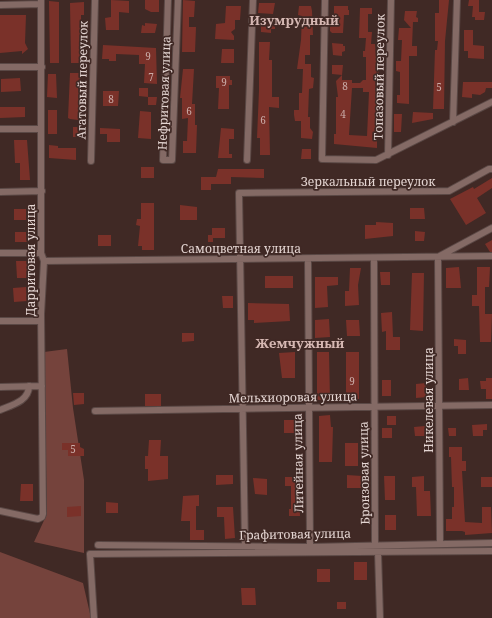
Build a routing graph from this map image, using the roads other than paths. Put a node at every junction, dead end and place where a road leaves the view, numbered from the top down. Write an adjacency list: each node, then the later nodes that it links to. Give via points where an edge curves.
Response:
1 (95, 0): 18 (street, Агатовый переулок)
2 (168, 0): 3 (street, Нефритовая улица, via 163,160 172,160)
3 (178, 0)
4 (253, 0): 17 (street)
5 (325, 0): 16 (street, via 322,159 376,160)
6 (392, 0): 16 (street, Топазовый переулок)
7 (458, 0): 13 (street)
8 (41, 2): 9 (street); 10 (street, Дарритовая улица)
9 (0, 5)
10 (42, 66): 11 (street); 14 (street, Дарритовая улица)
11 (0, 67)
12 (492, 102): 13 (street)
13 (453, 122): 16 (street)
14 (41, 128): 15 (street); 21 (street, Дарритовая улица)
15 (0, 129)
16 (388, 155)
17 (247, 160)
18 (91, 161)
19 (492, 169): 27 (street, Зеркальный переулок, via 449,191 239,192)
20 (0, 192): 21 (street)
21 (42, 192): 24 (street, Дарритовая улица)
22 (492, 228): 26 (street, Самоцветная улица)
23 (0, 253): 24 (street)
24 (42, 253): 30 (street, Дарритовая улица)
25 (492, 256): 26 (street, Самоцветная улица)
26 (438, 257): 28 (street, Самоцветная улица); 37 (street, Никелевая улица)
27 (240, 258): 29 (street, Самоцветная улица); 30 (street, Самоцветная улица); 41 (street)
28 (374, 258): 29 (street, Самоцветная улица); 38 (street, Бронзовая улица)
29 (308, 259): 39 (street, Литейная улица)
30 (44, 261): 32 (street, Дарритовая улица)
31 (0, 321): 32 (street)
32 (41, 321): 34 (street, Дарритовая улица)
33 (28, 386): 34 (street); 35 (street); 40 (street, via 25,398)
34 (42, 386): 43 (street, Дарритовая улица, via 43,514 40,519)
35 (0, 387)
36 (492, 405): 37 (street, Мельхиоровая улица)
37 (438, 406): 38 (street, Мельхиоровая улица); 45 (street, Никелевая улица)
38 (374, 407): 39 (street, Мельхиоровая улица); 46 (street, Бронзовая улица)
39 (308, 408): 41 (street, Мельхиоровая улица); 49 (street, Литейная улица)
40 (0, 410)
41 (243, 410): 42 (street, Мельхиоровая улица); 48 (street)
42 (94, 411)
43 (0, 511)
44 (492, 542): 45 (street, Графитовая улица)
45 (440, 543): 46 (street, Графитовая улица)
46 (375, 544): 49 (street, Графитовая улица)
47 (98, 545): 48 (street, Графитовая улица)
48 (245, 546): 49 (street, Графитовая улица)
49 (310, 547)
50 (492, 551): 51 (street)
51 (378, 552): 52 (street, via 90,554); 53 (street)
52 (94, 618)
53 (380, 618)

